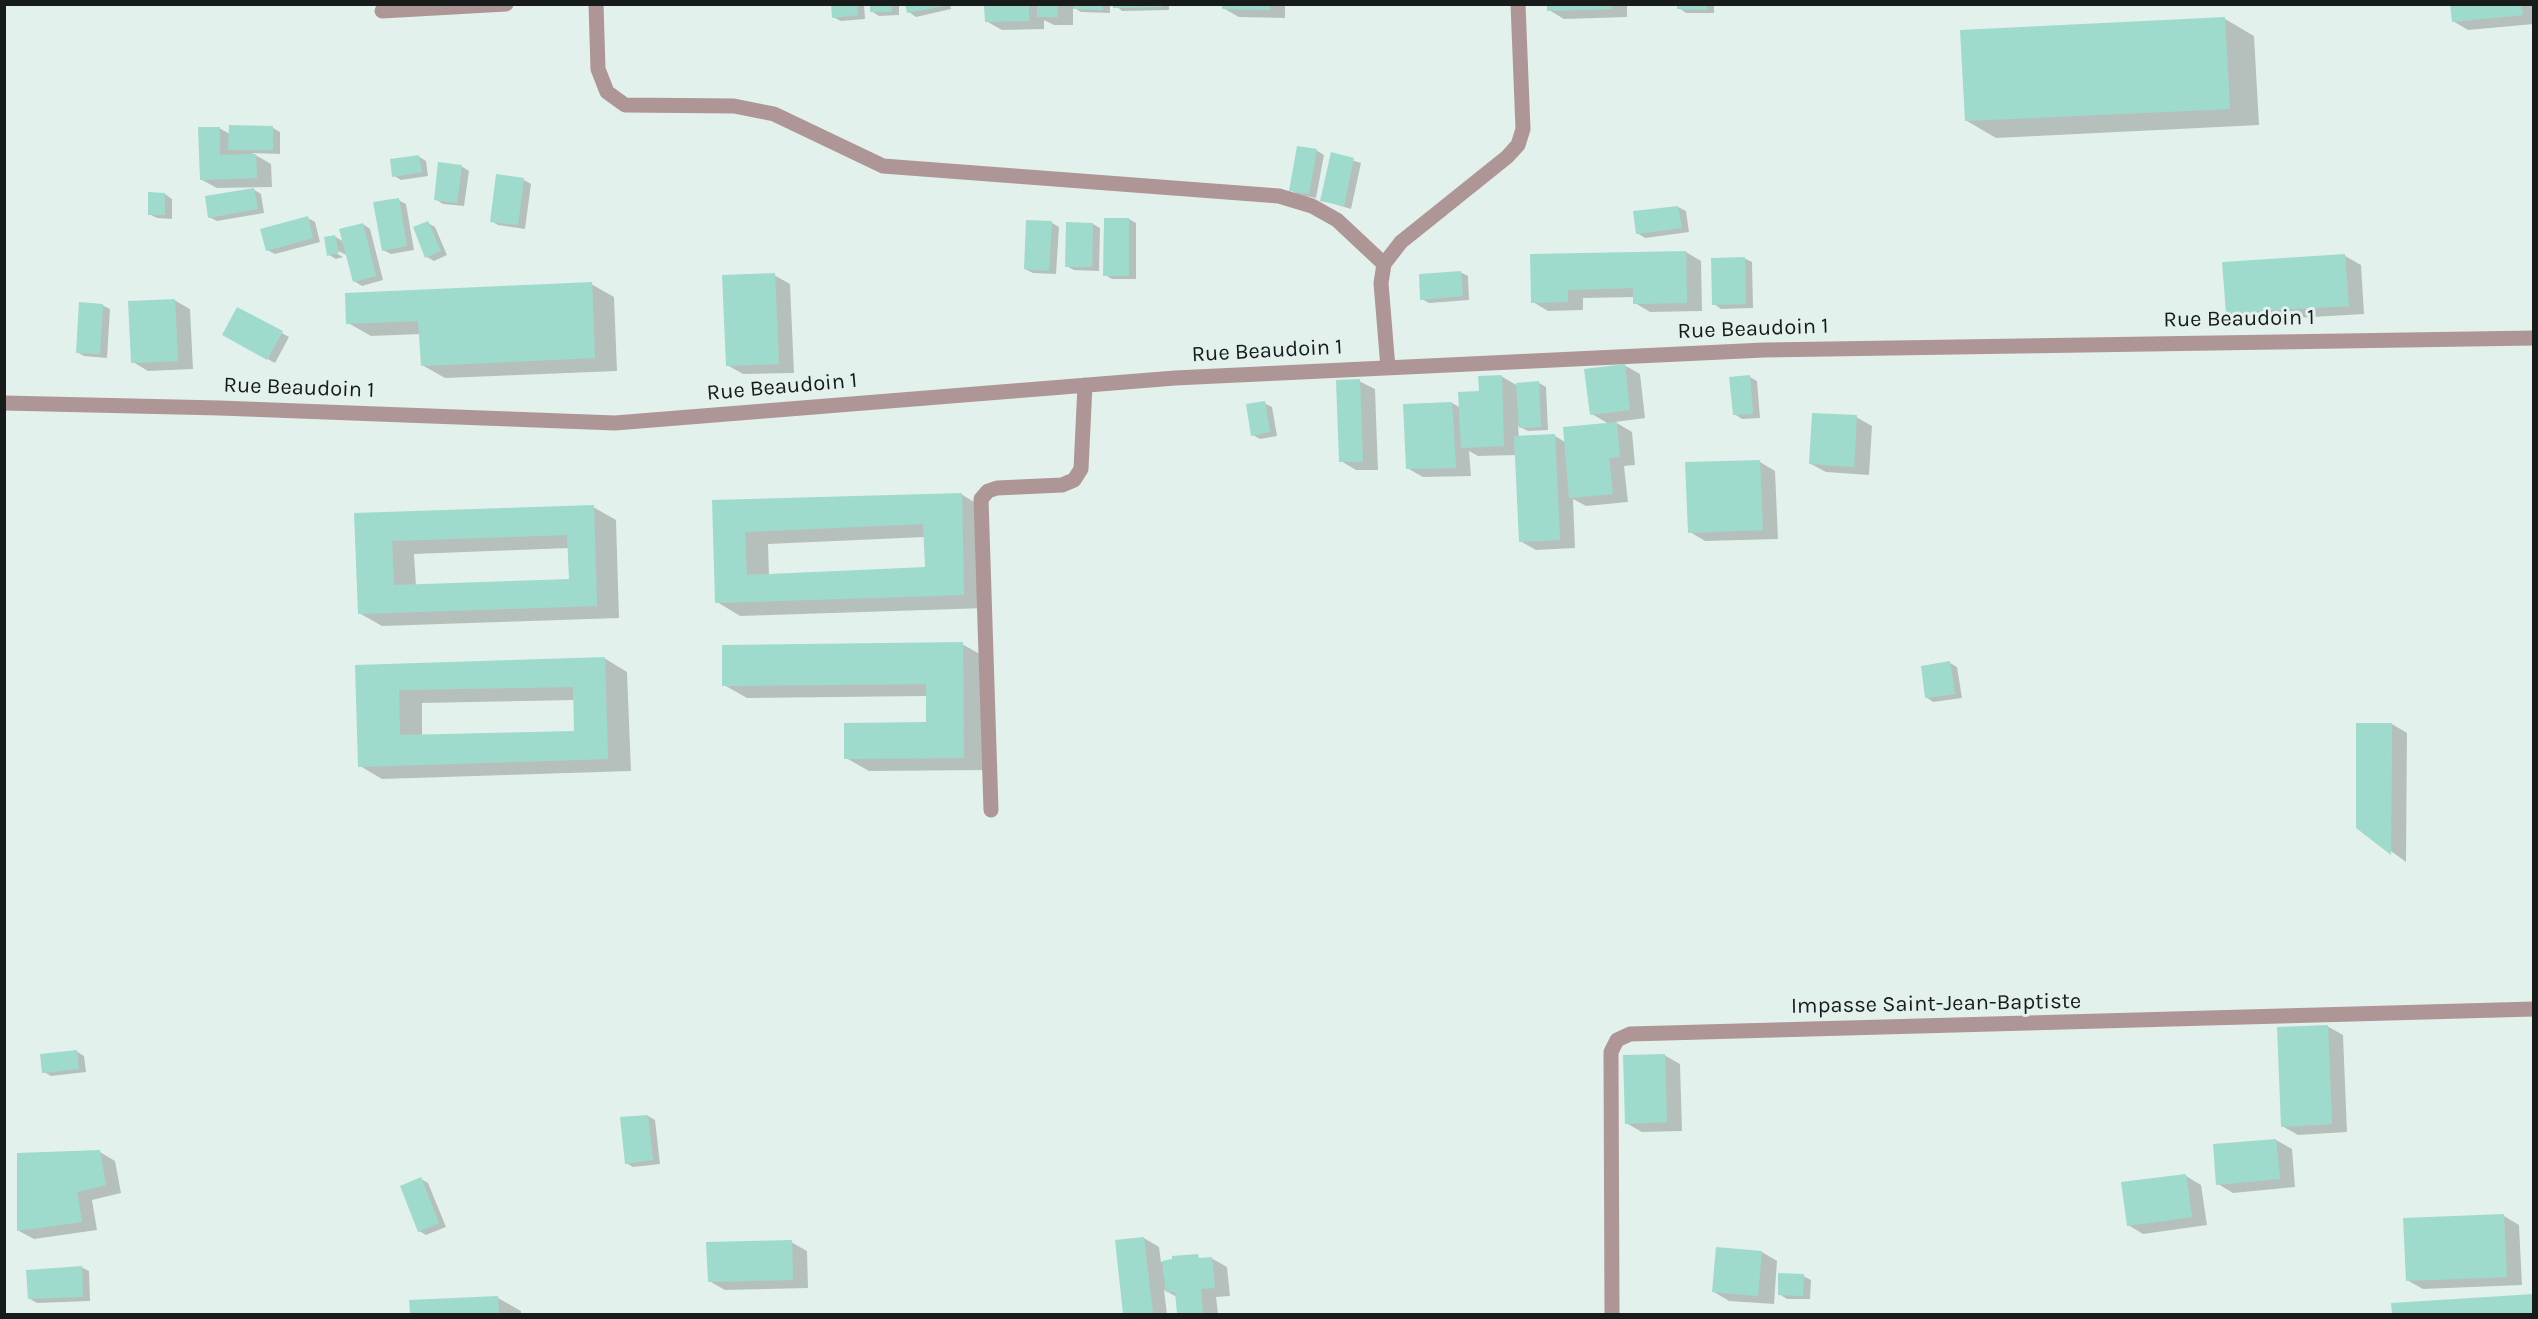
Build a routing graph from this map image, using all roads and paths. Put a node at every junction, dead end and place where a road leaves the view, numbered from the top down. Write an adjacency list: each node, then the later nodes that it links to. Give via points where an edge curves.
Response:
1 (506, 4): 4 (street)
2 (596, 4): 5 (street, via 598,69 607,92 625,105 734,106 774,114 884,166 1279,195 1337,220)
3 (1518, 4): 5 (street, via 1523,129 1518,145 1401,242)
4 (382, 10)
5 (1384, 264): 7 (street, via 1381,283)
6 (2534, 338): 7 (street, Rue Beaudoin 1, via 1775,349)
7 (1388, 368): 8 (street, Rue Beaudoin 1)
8 (1085, 385): 9 (street, Rue Beaudoin 1, via 615,423); 10 (street, via 1081,469 1074,480 1062,485 997,488 981,499)
9 (4, 403)
10 (991, 810)
11 (2534, 1009): 12 (street, Impasse Saint-Jean-Baptiste, via 1630,1034 1617,1040 1611,1052)
12 (1612, 1314)

